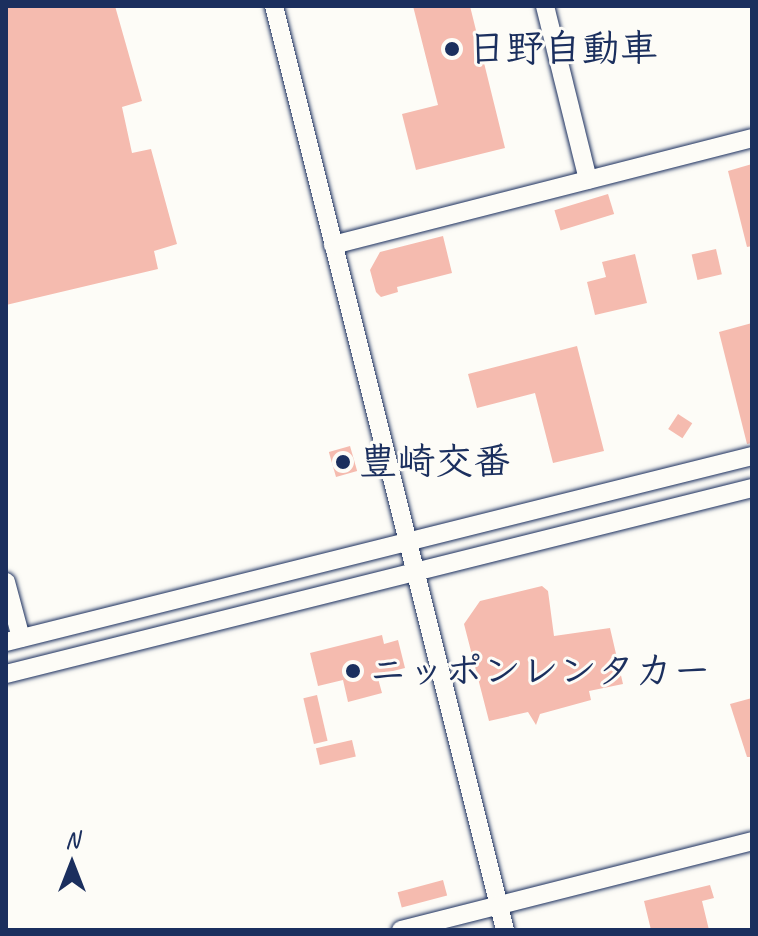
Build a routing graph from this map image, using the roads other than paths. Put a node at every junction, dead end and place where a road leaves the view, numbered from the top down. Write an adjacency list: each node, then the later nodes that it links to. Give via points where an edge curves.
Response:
1 (274, 6): 5 (street)
2 (545, 6): 4 (street)
3 (752, 138): 4 (street)
4 (588, 180): 5 (street)
5 (333, 245): 8 (street)
6 (752, 456): 8 (street)
7 (752, 488): 9 (street)
8 (408, 541): 9 (street); 11 (street)
9 (416, 572): 12 (street); 14 (street)
10 (6, 582): 11 (street)
11 (13, 640)
12 (6, 674)
13 (752, 841): 14 (street)
14 (499, 906): 15 (street); 16 (street)
15 (401, 930)
16 (505, 930)

